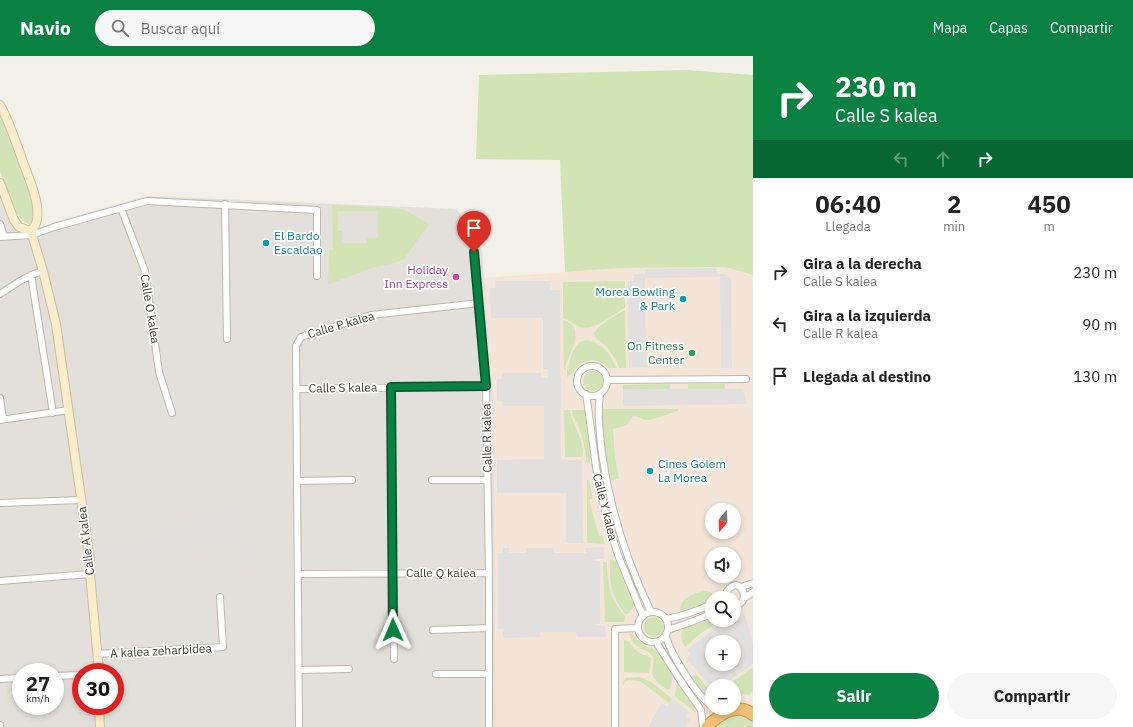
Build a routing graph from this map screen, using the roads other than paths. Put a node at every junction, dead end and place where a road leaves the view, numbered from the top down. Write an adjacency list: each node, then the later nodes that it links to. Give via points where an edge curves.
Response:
1 (0, 106): 6 (street, via 35,193 37,220 36,227)
2 (0, 183): 6 (street, via 14,220 19,227)
3 (225, 204): 4 (street, via 147,201); 11 (street, via 317,210); 14 (street)
4 (121, 208): 6 (street); 25 (street, Calle O kalea, via 145,271 159,372)
5 (0, 224): 7 (street)
6 (31, 233): 7 (street); 9 (street, Calle A kalea)
7 (2, 236)
8 (474, 252): 13 (street, Calle R kalea)
9 (43, 271): 10 (street); 23 (street, Calle A kalea, via 56,324)
10 (31, 275): 12 (street); 24 (street)
11 (317, 276)
12 (0, 294)
13 (479, 303): 17 (street, Calle R kalea); 19 (street, Calle P kalea, via 371,315 301,337 296,346)
14 (227, 339)
15 (607, 380): 16 (street); 20 (street, via 601,369 587,368 579,375 578,382 580,390); 21 (street)
16 (746, 380)
17 (486, 386): 18 (street, Calle S kalea); 29 (street, Calle R kalea)
18 (391, 387): 19 (street, Calle S kalea); 33 (street)
19 (296, 389): 30 (street, Calle P kalea)
20 (586, 394): 21 (street); 47 (street, Calle Y kalea, via 606,516 618,555)
21 (600, 394): 46 (street, Calle Y kalea, via 600,436 614,514 626,554)
22 (0, 398): 26 (street)
23 (69, 410): 24 (street); 31 (street, Calle A kalea)
24 (52, 412): 26 (street)
25 (172, 413)
26 (2, 420)
27 (352, 480): 30 (street)
28 (432, 480): 29 (street, Calle R kalea)
29 (487, 480): 34 (street, Calle R kalea)
30 (297, 481): 36 (street, Calle P kalea)
31 (81, 500): 32 (street); 35 (street, Calle A kalea)
32 (0, 503)
33 (392, 573): 34 (street, Calle Q kalea); 36 (street, Calle Q kalea); 57 (street)
34 (489, 573): 50 (street, Calle R kalea)
35 (90, 574): 37 (street); 56 (street, Calle A kalea)
36 (298, 574): 60 (street, Calle P kalea)
37 (0, 581)
38 (753, 583): 39 (street)
39 (741, 587): 40 (street, via 735,586); 43 (street, via 746,592)
40 (727, 591)
41 (753, 592): 43 (street)
42 (220, 597): 56 (street, A kalea zeharbidea, via 223,647)
43 (746, 597): 44 (street)
44 (741, 604)
45 (705, 607): 49 (street)
46 (651, 612): 47 (street); 49 (street, via 660,613)
47 (643, 616): 51 (street)
48 (705, 617): 53 (street)
49 (666, 619): 53 (street)
50 (489, 628): 52 (street); 62 (street, Calle R kalea)
51 (638, 628): 55 (street, via 642,638); 71 (street, via 615,629)
52 (433, 630)
53 (668, 630): 54 (street)
54 (666, 637): 55 (street); 65 (street, via 692,684)
55 (656, 642): 72 (street, via 701,710)
56 (97, 654): 58 (street, Calle A kalea)
57 (394, 659)
58 (98, 663)
59 (349, 669): 60 (street)
60 (299, 670): 69 (street, Calle P kalea)
61 (436, 674): 62 (street)
62 (489, 674): 70 (street, Calle R kalea)
63 (12, 678): 64 (street)
64 (0, 679)
65 (705, 698)
66 (99, 715): 68 (street)
67 (716, 715): 73 (highway)
68 (100, 727)
69 (299, 727)
70 (489, 727)
71 (615, 727)
72 (703, 727)
73 (707, 727)

